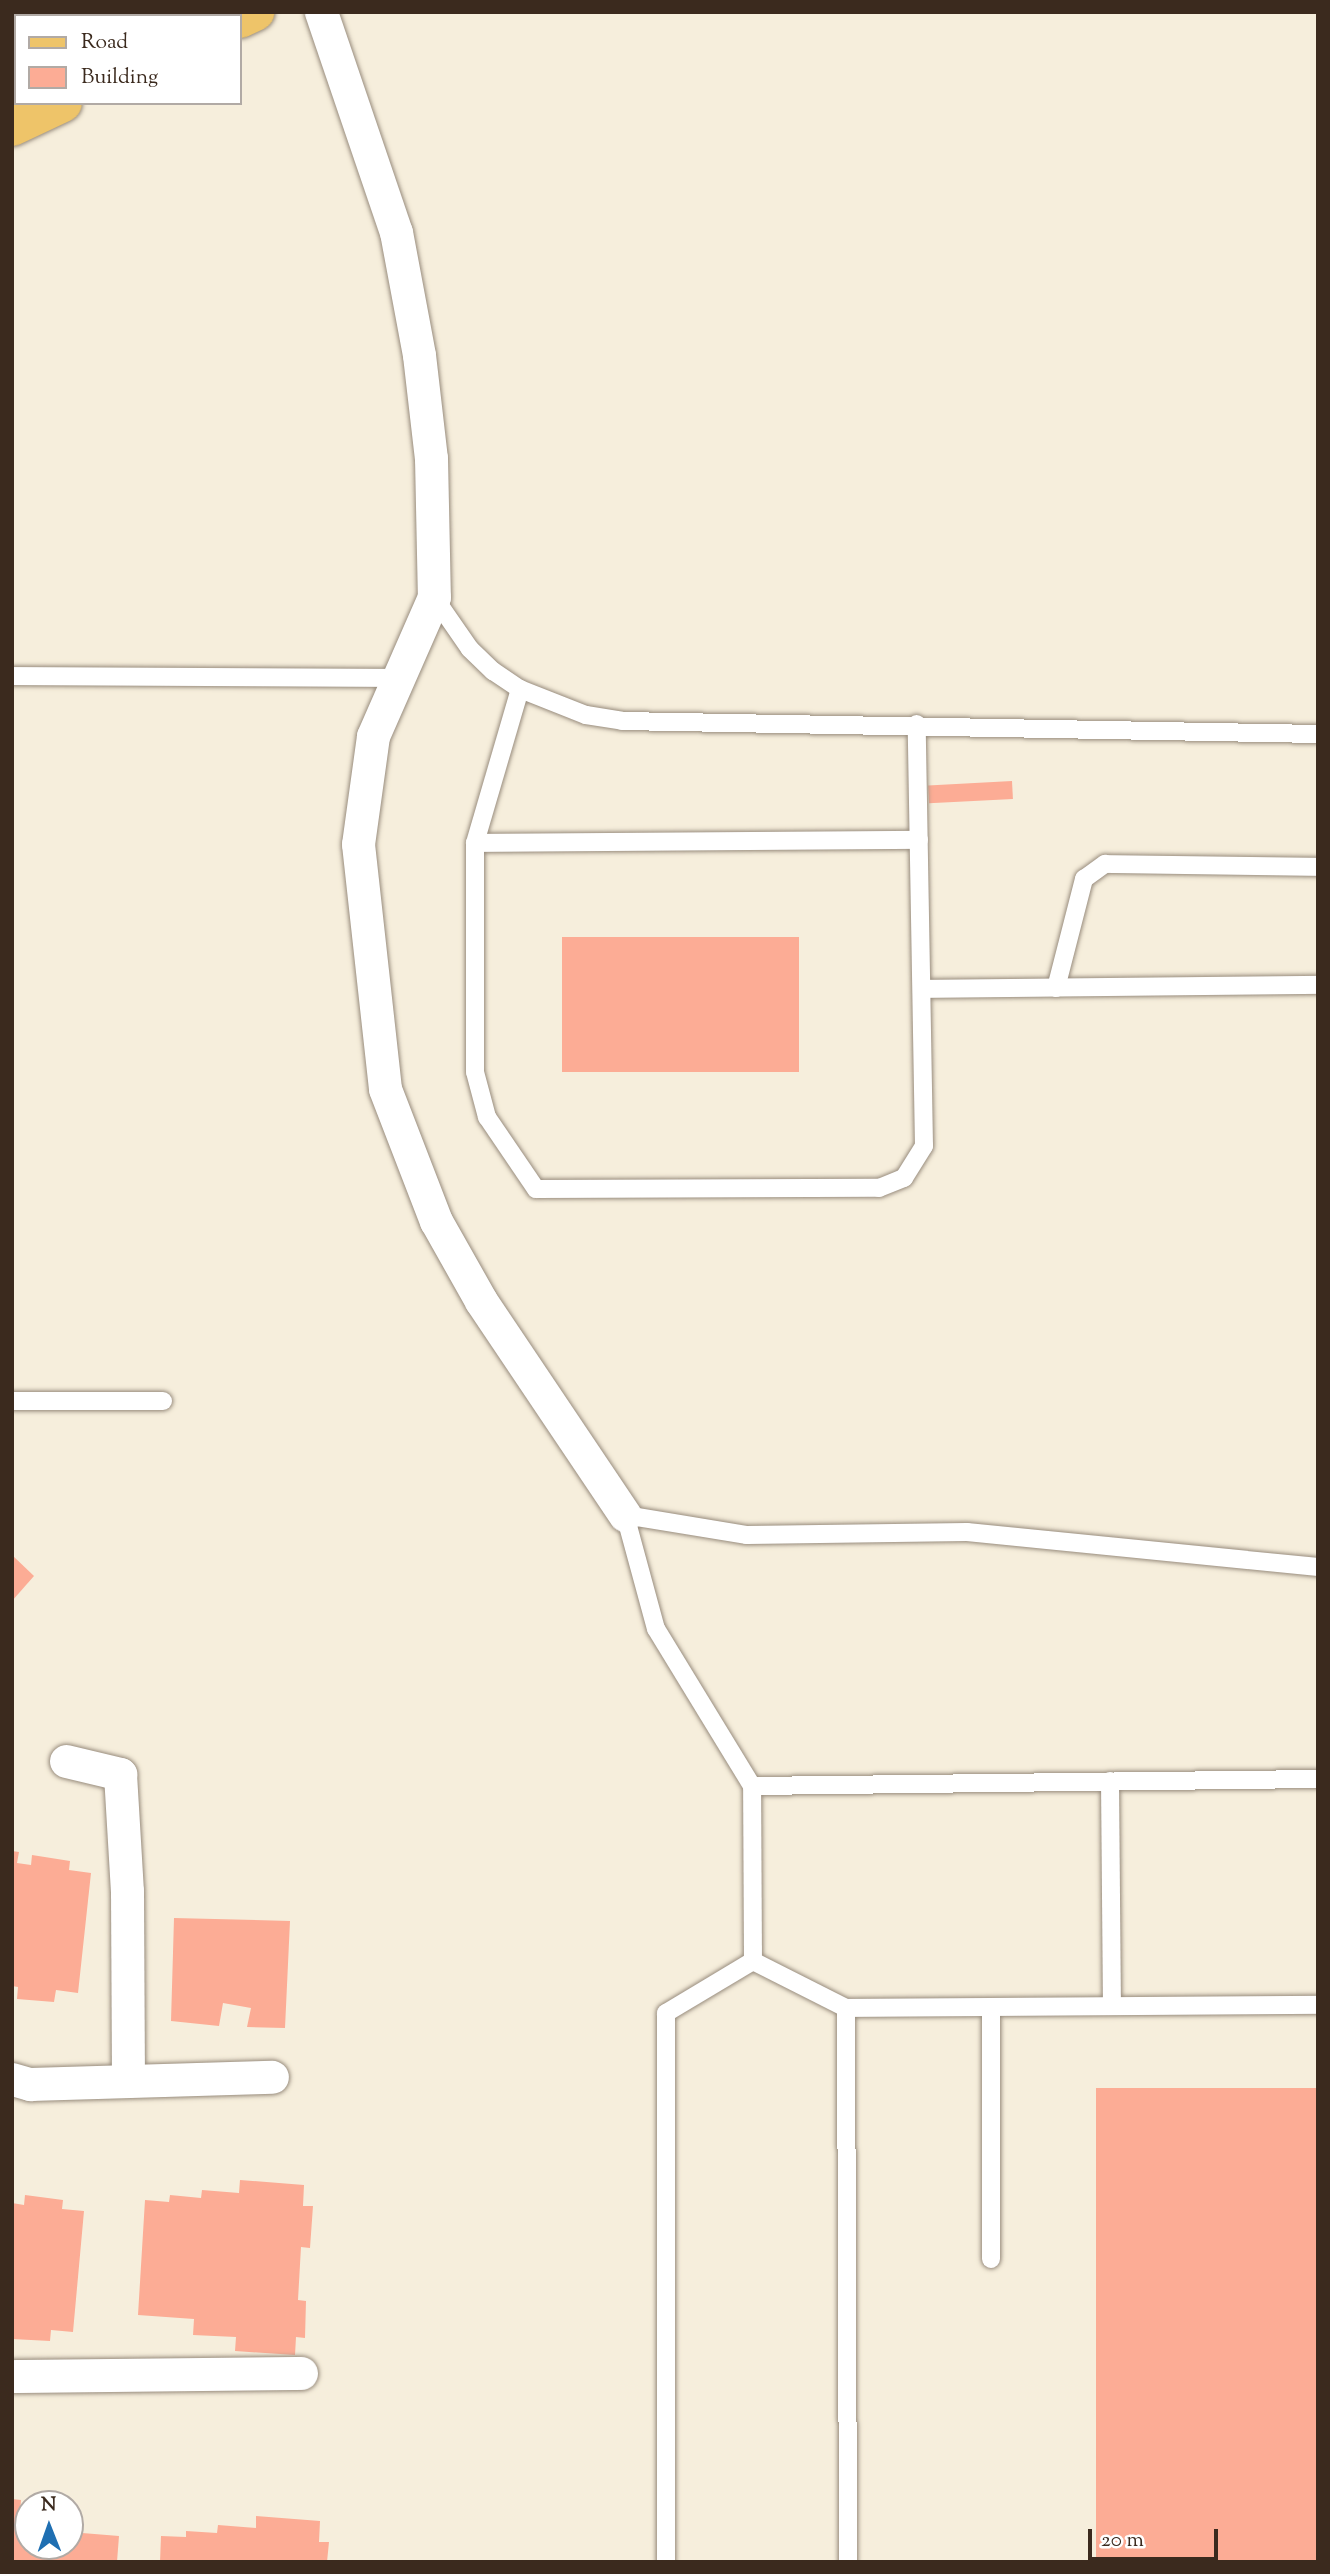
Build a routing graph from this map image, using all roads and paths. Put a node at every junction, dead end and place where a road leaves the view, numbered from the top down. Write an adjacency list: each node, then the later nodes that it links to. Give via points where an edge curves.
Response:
1 (321, 12): 4 (street, via 396,232 419,355 431,458)
2 (59, 105): 3 (main road)
3 (12, 127)
4 (434, 597): 6 (street); 7 (lane, via 470,649)
5 (12, 676): 6 (lane)
6 (398, 678): 18 (street, via 373,736 358,844 385,1089 436,1221 481,1301)
7 (520, 689): 8 (lane, via 586,715 622,720); 11 (lane)
8 (917, 724): 9 (lane); 10 (lane)
9 (1318, 734)
10 (919, 840): 11 (lane); 15 (lane)
11 (475, 844): 15 (lane, via 474,1072 487,1116 536,1189 879,1188 904,1178 924,1146)
12 (1318, 867): 14 (lane, via 1105,863 1084,879)
13 (1318, 985): 14 (lane)
14 (1056, 988): 15 (lane)
15 (922, 989)
16 (12, 1401): 17 (lane)
17 (163, 1401)
18 (625, 1515): 19 (lane, via 747,1535 967,1531); 23 (lane, via 656,1629)
19 (1318, 1567)
20 (66, 1761): 31 (street, via 120,1774 127,1891)
21 (1318, 1779): 22 (lane)
22 (1111, 1781): 23 (lane); 26 (lane)
23 (752, 1786): 24 (lane)
24 (753, 1961): 28 (lane); 35 (lane, via 666,2013)
25 (1318, 2005): 26 (lane)
26 (1112, 2006): 27 (lane)
27 (991, 2007): 28 (lane); 32 (lane)
28 (846, 2008): 36 (lane)
29 (272, 2077): 31 (street)
30 (12, 2079): 31 (street, via 30,2084)
31 (128, 2081)
32 (991, 2259)
33 (301, 2373): 34 (street)
34 (12, 2376)
35 (666, 2562)
36 (848, 2562)

